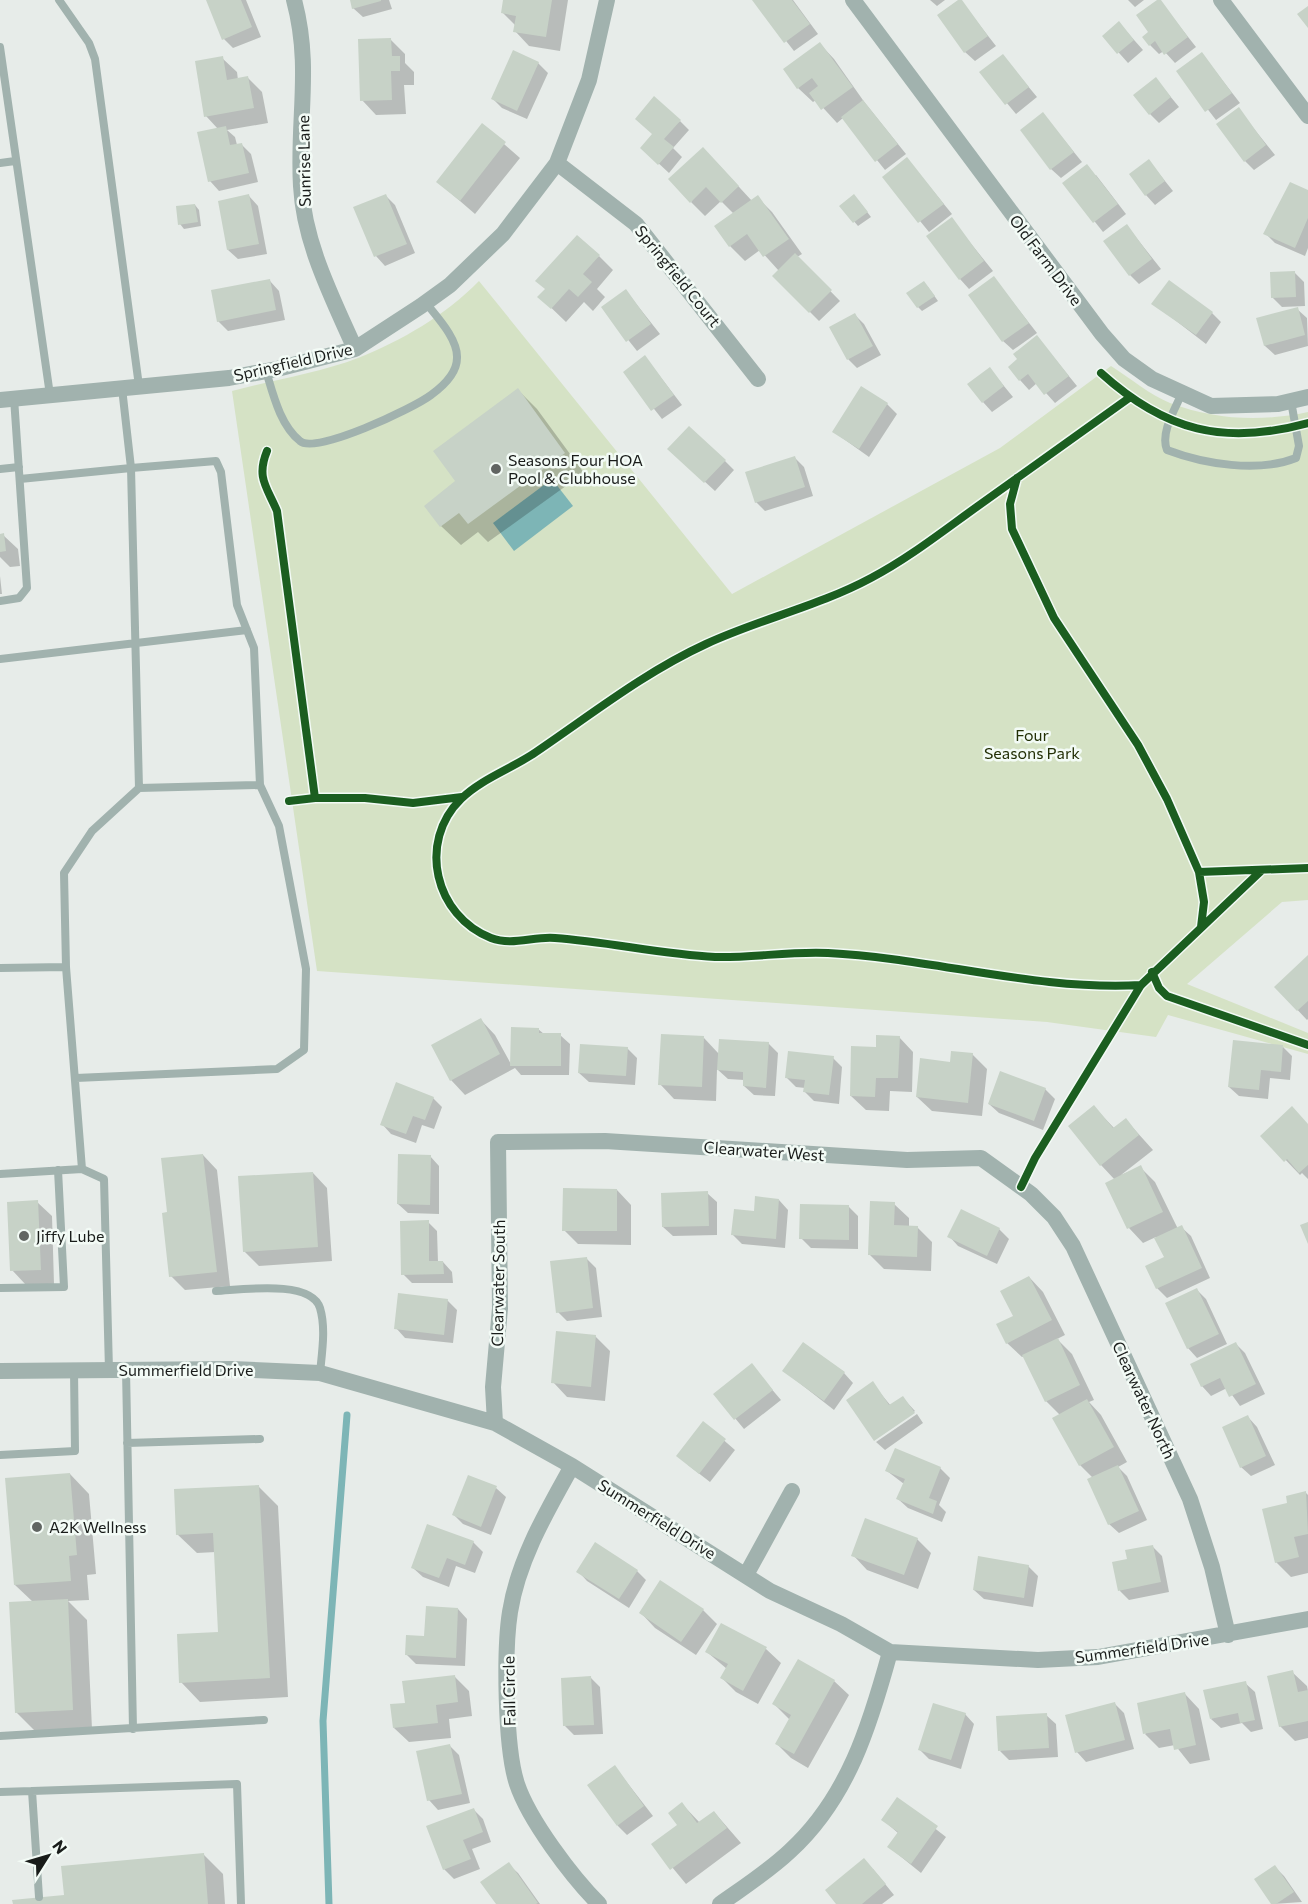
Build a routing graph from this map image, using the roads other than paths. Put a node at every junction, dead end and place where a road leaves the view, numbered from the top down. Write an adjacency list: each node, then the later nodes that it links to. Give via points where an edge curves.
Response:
1 (58, 0): 15 (lane, via 89,43 95,59)
2 (294, 0): 12 (street, Sunrise Lane, via 304,49 301,186 305,216 317,261)
3 (607, 0): 10 (street, Springfield Drive, via 589,80)
4 (853, 0): 16 (street, Old Farm Drive, via 1102,334 1124,358)
5 (1221, 0): 7 (street)
6 (0, 47): 8 (lane)
7 (1308, 117)
8 (15, 161): 9 (lane); 17 (lane)
9 (0, 163)
10 (557, 163): 11 (street, Springfield Drive, via 503,234); 14 (street, Springfield Court, via 636,224)
11 (426, 303): 12 (street, Springfield Drive); 13 (lane, via 454,342 458,358 451,375 430,396 341,437 318,445 300,442 279,411)
12 (355, 349): 13 (street, Springfield Drive)
13 (266, 371): 15 (street, Springfield Drive)
14 (758, 379)
15 (131, 387): 17 (street, Springfield Drive); 23 (lane)
16 (1182, 393): 20 (street, Old Farm Drive, via 1211,406); 20 (lane, via 1166,432 1167,450 1213,462 1242,464 1296,458 1299,446)
17 (50, 395): 19 (street, Springfield Drive)
18 (1308, 397): 20 (street, Old Farm Drive)
19 (7, 399): 21 (lane)
20 (1291, 401)
21 (19, 467): 22 (lane); 24 (lane)
22 (0, 468)
23 (131, 468): 24 (lane); 26 (lane, via 216,461 221,472 237,605); 27 (lane)
24 (20, 478): 25 (lane, via 27,588 19,598)
25 (0, 601)
26 (247, 630): 27 (lane); 29 (lane, via 254,648)
27 (135, 644): 28 (lane); 30 (lane)
28 (0, 659)
29 (260, 785): 30 (lane); 33 (lane, via 279,826 306,969 304,1050 278,1069)
30 (139, 788): 31 (lane, via 92,831 64,873)
31 (66, 967): 32 (lane); 33 (lane)
32 (0, 968)
33 (76, 1078): 35 (lane)
34 (498, 1142): 38 (street, Clearwater West, via 605,1141 907,1160 981,1158); 45 (street, Clearwater South, via 500,1308 493,1387)
35 (82, 1169): 36 (lane); 42 (lane, via 104,1179)
36 (58, 1170): 37 (lane); 39 (lane, via 64,1287)
37 (0, 1174)
38 (1021, 1187): 53 (street, Clearwater North, via 1054,1217 1073,1246 1190,1499)
39 (0, 1288)
40 (216, 1291): 44 (lane, via 296,1289 311,1295 321,1310)
41 (74, 1370): 42 (street, Summerfield Drive); 43 (street, Summerfield Drive); 48 (lane, via 75,1451)
42 (118, 1370): 44 (street, Summerfield Drive); 47 (lane)
43 (0, 1371)
44 (321, 1373): 45 (street, Summerfield Drive)
45 (495, 1423): 49 (street, Summerfield Drive)
46 (260, 1439): 47 (lane)
47 (127, 1443): 56 (lane)
48 (0, 1455)
49 (572, 1466): 51 (street, Summerfield Drive); 62 (street, Fall Circle, via 536,1533 510,1612 510,1744 516,1782 534,1819)
50 (792, 1491): 51 (street)
51 (746, 1575): 54 (street, Summerfield Drive)
52 (1308, 1619): 53 (street, Summerfield Drive)
53 (1228, 1635): 54 (street, Summerfield Drive, via 1128,1653 1038,1660)
54 (891, 1652): 63 (street, via 853,1766 832,1803 792,1850)
55 (264, 1720): 56 (lane)
56 (133, 1729): 57 (lane)
57 (0, 1736)
58 (32, 1791): 59 (lane); 60 (lane); 61 (lane, via 237,1784)
59 (0, 1792)
60 (39, 1897)
61 (241, 1904)
62 (599, 1904)
63 (720, 1904)

